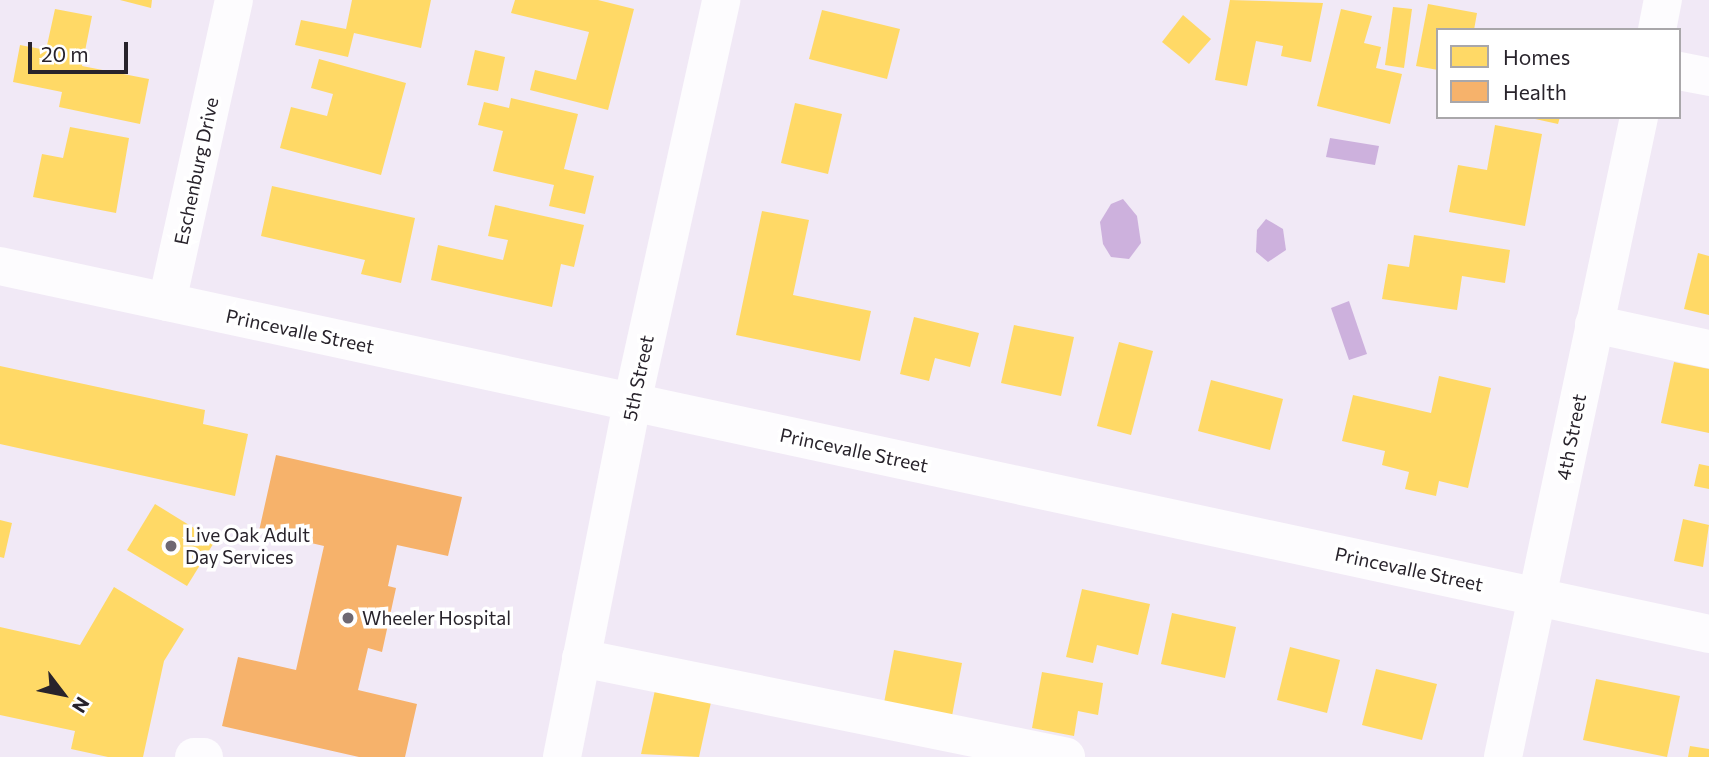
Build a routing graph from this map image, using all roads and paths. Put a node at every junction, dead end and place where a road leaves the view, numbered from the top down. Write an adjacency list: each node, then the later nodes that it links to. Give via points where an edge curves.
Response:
1 (234, 0): 9 (street, Eschenburg Drive)
2 (720, 0): 12 (street, 5th Street)
3 (1663, 0): 4 (street)
4 (1657, 28)
5 (1681, 71): 6 (street)
6 (1709, 77)
7 (1639, 119): 10 (street, 4th Street)
8 (0, 266): 9 (street, Princevalle Street)
9 (167, 302): 12 (street, Princevalle Street)
10 (1594, 324): 11 (street); 13 (street, 4th Street)
11 (1709, 349)
12 (632, 402): 13 (street, Princevalle Street); 15 (street, 5th Street)
13 (1539, 597): 14 (street, Princevalle Street); 20 (street, 4th Street)
14 (1709, 634)
15 (581, 658): 18 (street, 5th Street); 19 (street)
16 (194, 757): 17 (street)
17 (204, 757)
18 (562, 757)
19 (1066, 757)
20 (1503, 757)

